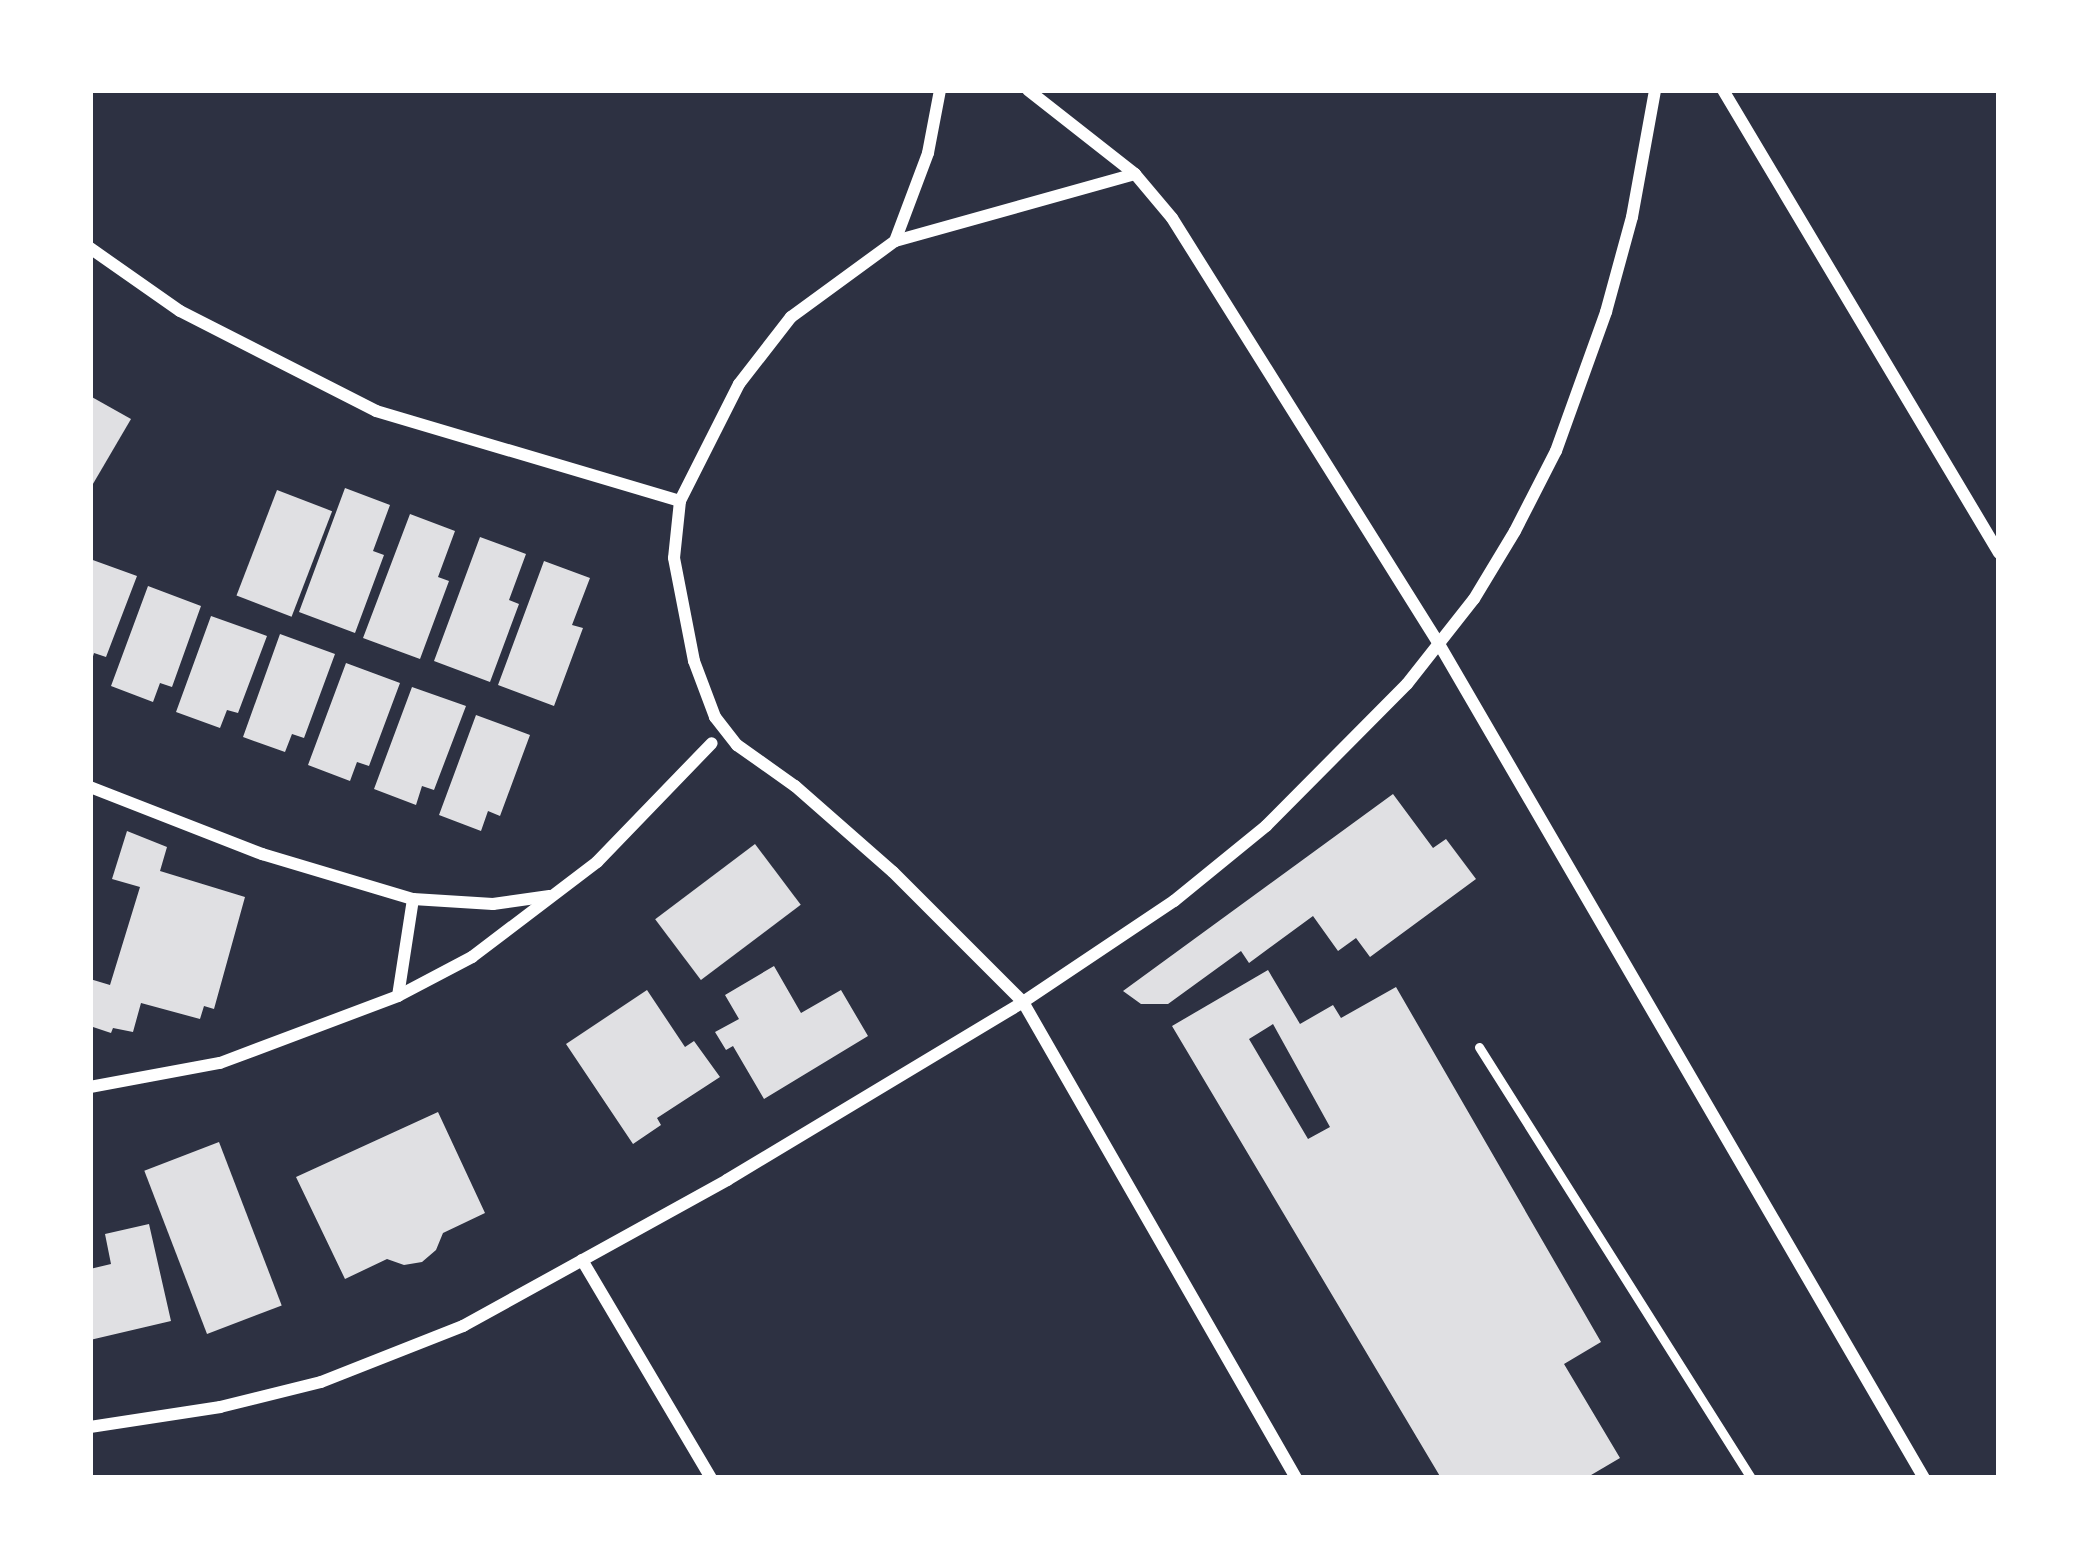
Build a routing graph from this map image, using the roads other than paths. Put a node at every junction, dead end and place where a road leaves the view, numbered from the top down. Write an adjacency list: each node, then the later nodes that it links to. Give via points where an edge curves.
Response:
1 (940, 90): 6 (street, via 928,154)
2 (1028, 90): 5 (street)
3 (1654, 90): 10 (street, via 1632,217 1556,452 1474,599)
4 (1724, 90): 9 (street)
5 (1135, 174): 6 (street); 10 (street, via 1184,238)
6 (895, 241): 8 (street, via 791,317 739,384)
7 (90, 248): 8 (street, via 180,311 376,410)
8 (680, 501): 11 (street, via 674,558 682,610)
9 (1999, 553)
10 (1438, 644): 18 (street, via 1366,730 1267,826 1174,901); 26 (street)
11 (715, 717): 12 (street); 13 (street)
12 (712, 743): 13 (street); 15 (street, via 597,862)
13 (737, 745): 18 (street, via 892,872)
14 (90, 787): 16 (street, via 262,854)
15 (551, 896): 16 (street, via 493,904); 17 (street, via 472,957)
16 (413, 899): 17 (street)
17 (398, 996): 20 (street, via 220,1063)
18 (1023, 1002): 21 (street); 24 (street)
19 (1480, 1047): 25 (lane)
20 (90, 1088)
21 (582, 1260): 22 (street, via 463,1326 321,1382); 23 (street)
22 (90, 1427)
23 (711, 1478)
24 (1296, 1478)
25 (1751, 1478)
26 (1924, 1478)

